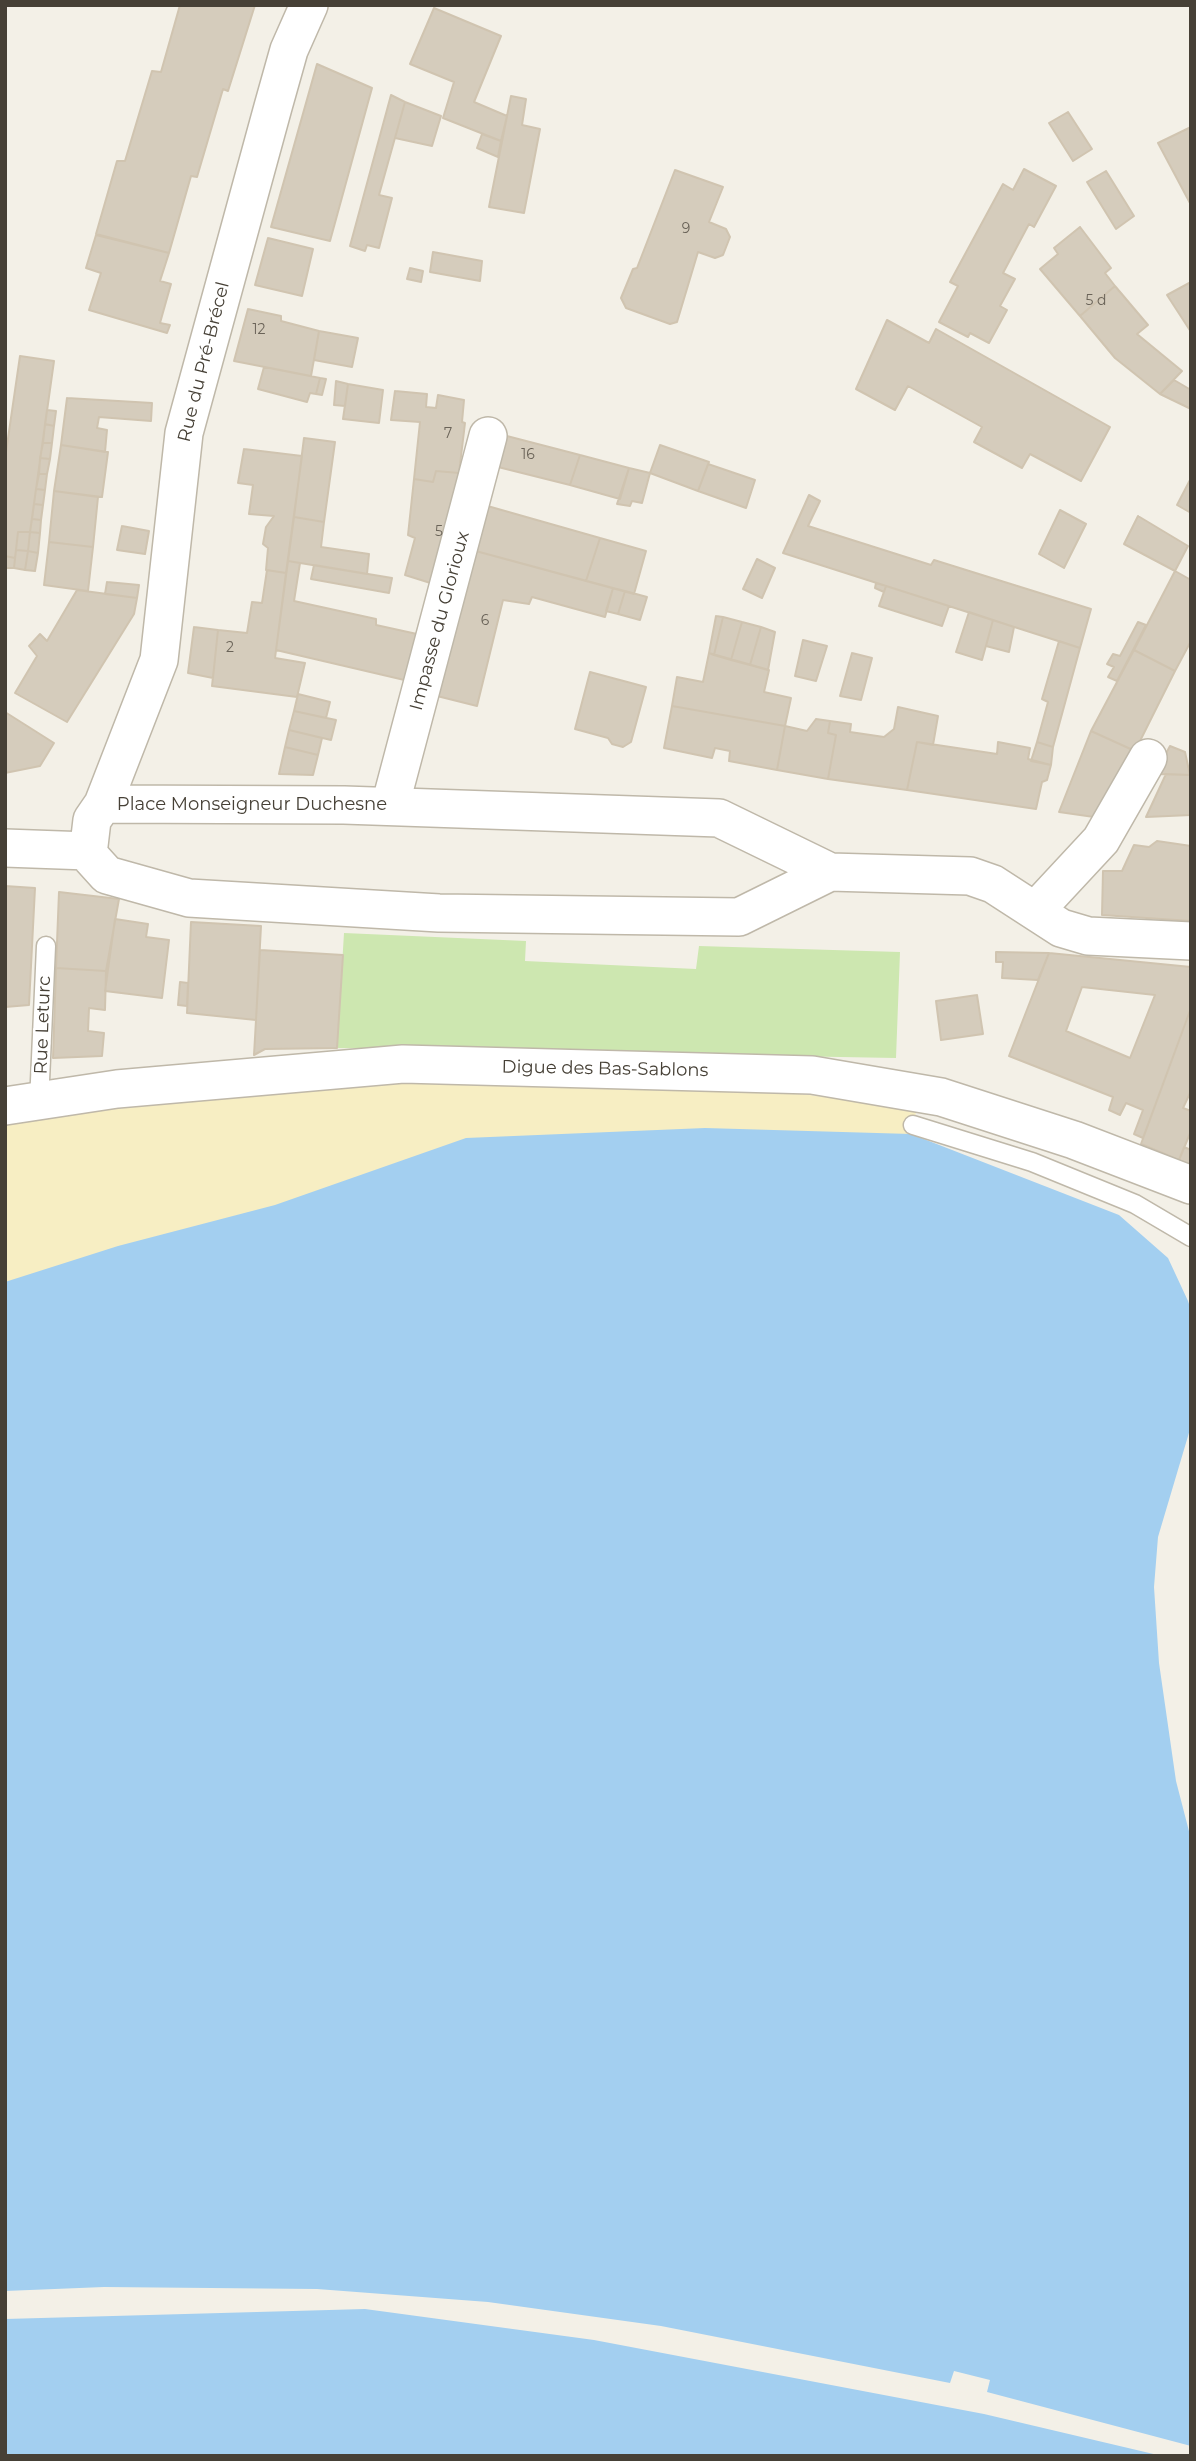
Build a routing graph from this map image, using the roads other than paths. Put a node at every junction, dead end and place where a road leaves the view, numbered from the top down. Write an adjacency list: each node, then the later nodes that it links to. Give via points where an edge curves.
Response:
1 (309, 5): 4 (street, Rue du Pré-Brécel, via 279,84 184,433 159,660)
2 (488, 436): 5 (street, Impasse du Glorioux)
3 (1148, 758): 9 (street, via 1101,840)
4 (103, 804): 5 (street, Place Monseigneur Duchesne); 7 (street, Place Monseigneur Duchesne, via 92,820)
5 (390, 806): 8 (street, Place Monseigneur Duchesne, via 719,818)
6 (5, 848): 7 (street)
7 (88, 851): 8 (street, Place Monseigneur Duchesne, via 107,875 189,898 439,913 738,917)
8 (830, 872): 9 (street, Place Monseigneur Duchesne, via 970,876 993,884)
9 (1035, 911): 10 (street, Place Monseigneur Duchesne, via 1061,928 1088,936)
10 (1191, 941)
11 (46, 946): 12 (lane, Rue Leturc)
12 (22, 1105): 14 (street, Digue des Bas-Sablons, via 117,1089 403,1064 812,1075 941,1097 1074,1140)
13 (913, 1125): 15 (lane, via 1032,1163 1122,1199)
14 (1191, 1185)
15 (1191, 1237)

